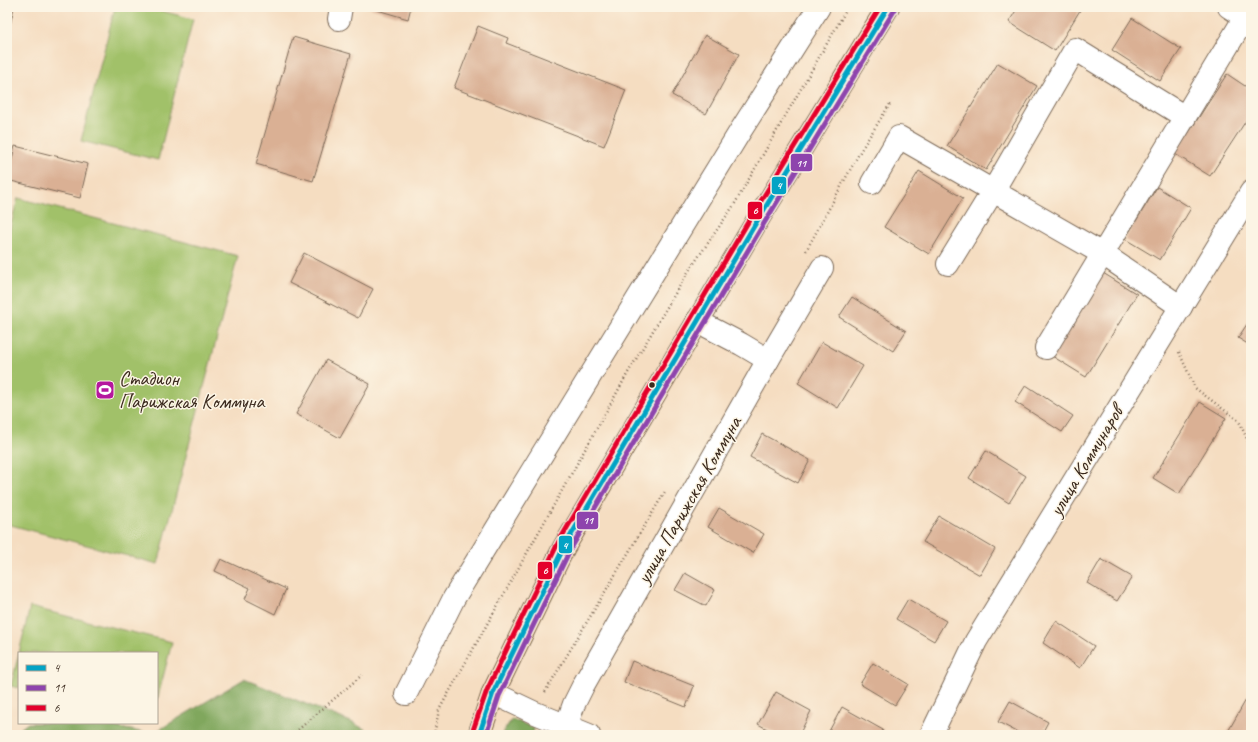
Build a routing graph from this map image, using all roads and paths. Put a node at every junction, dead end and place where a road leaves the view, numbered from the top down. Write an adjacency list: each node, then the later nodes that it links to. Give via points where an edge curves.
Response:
1 (819, 7): 22 (street, via 454,598)
2 (848, 7): 25 (path, via 734,205 688,272 629,371 439,710)
3 (888, 7): 15 (main road)
4 (1242, 15): 6 (street)
5 (890, 104): 10 (path, via 861,150)
6 (1185, 117): 8 (street, via 1075,49); 11 (street)
7 (872, 183): 8 (street, via 899,137)
8 (993, 191): 11 (street); 12 (street)
9 (1251, 192): 14 (street, улица Коммунаров)
10 (809, 246)
11 (1103, 254): 14 (street); 17 (street)
12 (948, 264)
13 (822, 268): 18 (street, улица Парижская Коммуна)
14 (1181, 307): 16 (street, улица Коммунаров)
15 (697, 321): 18 (street); 21 (main road, via 564,547)
16 (1168, 328): 19 (path, via 1195,388 1239,421); 28 (street, улица Коммунаров, via 976,641)
17 (1046, 348)
18 (768, 360): 23 (street, улица Парижская Коммуна, via 584,684)
19 (1251, 448)
20 (362, 675): 24 (path)
21 (494, 693): 23 (street); 26 (main road)
22 (406, 694)
23 (565, 730): 27 (street)
24 (292, 735)
25 (434, 735)
26 (479, 735)
27 (589, 735)
28 (931, 735)

